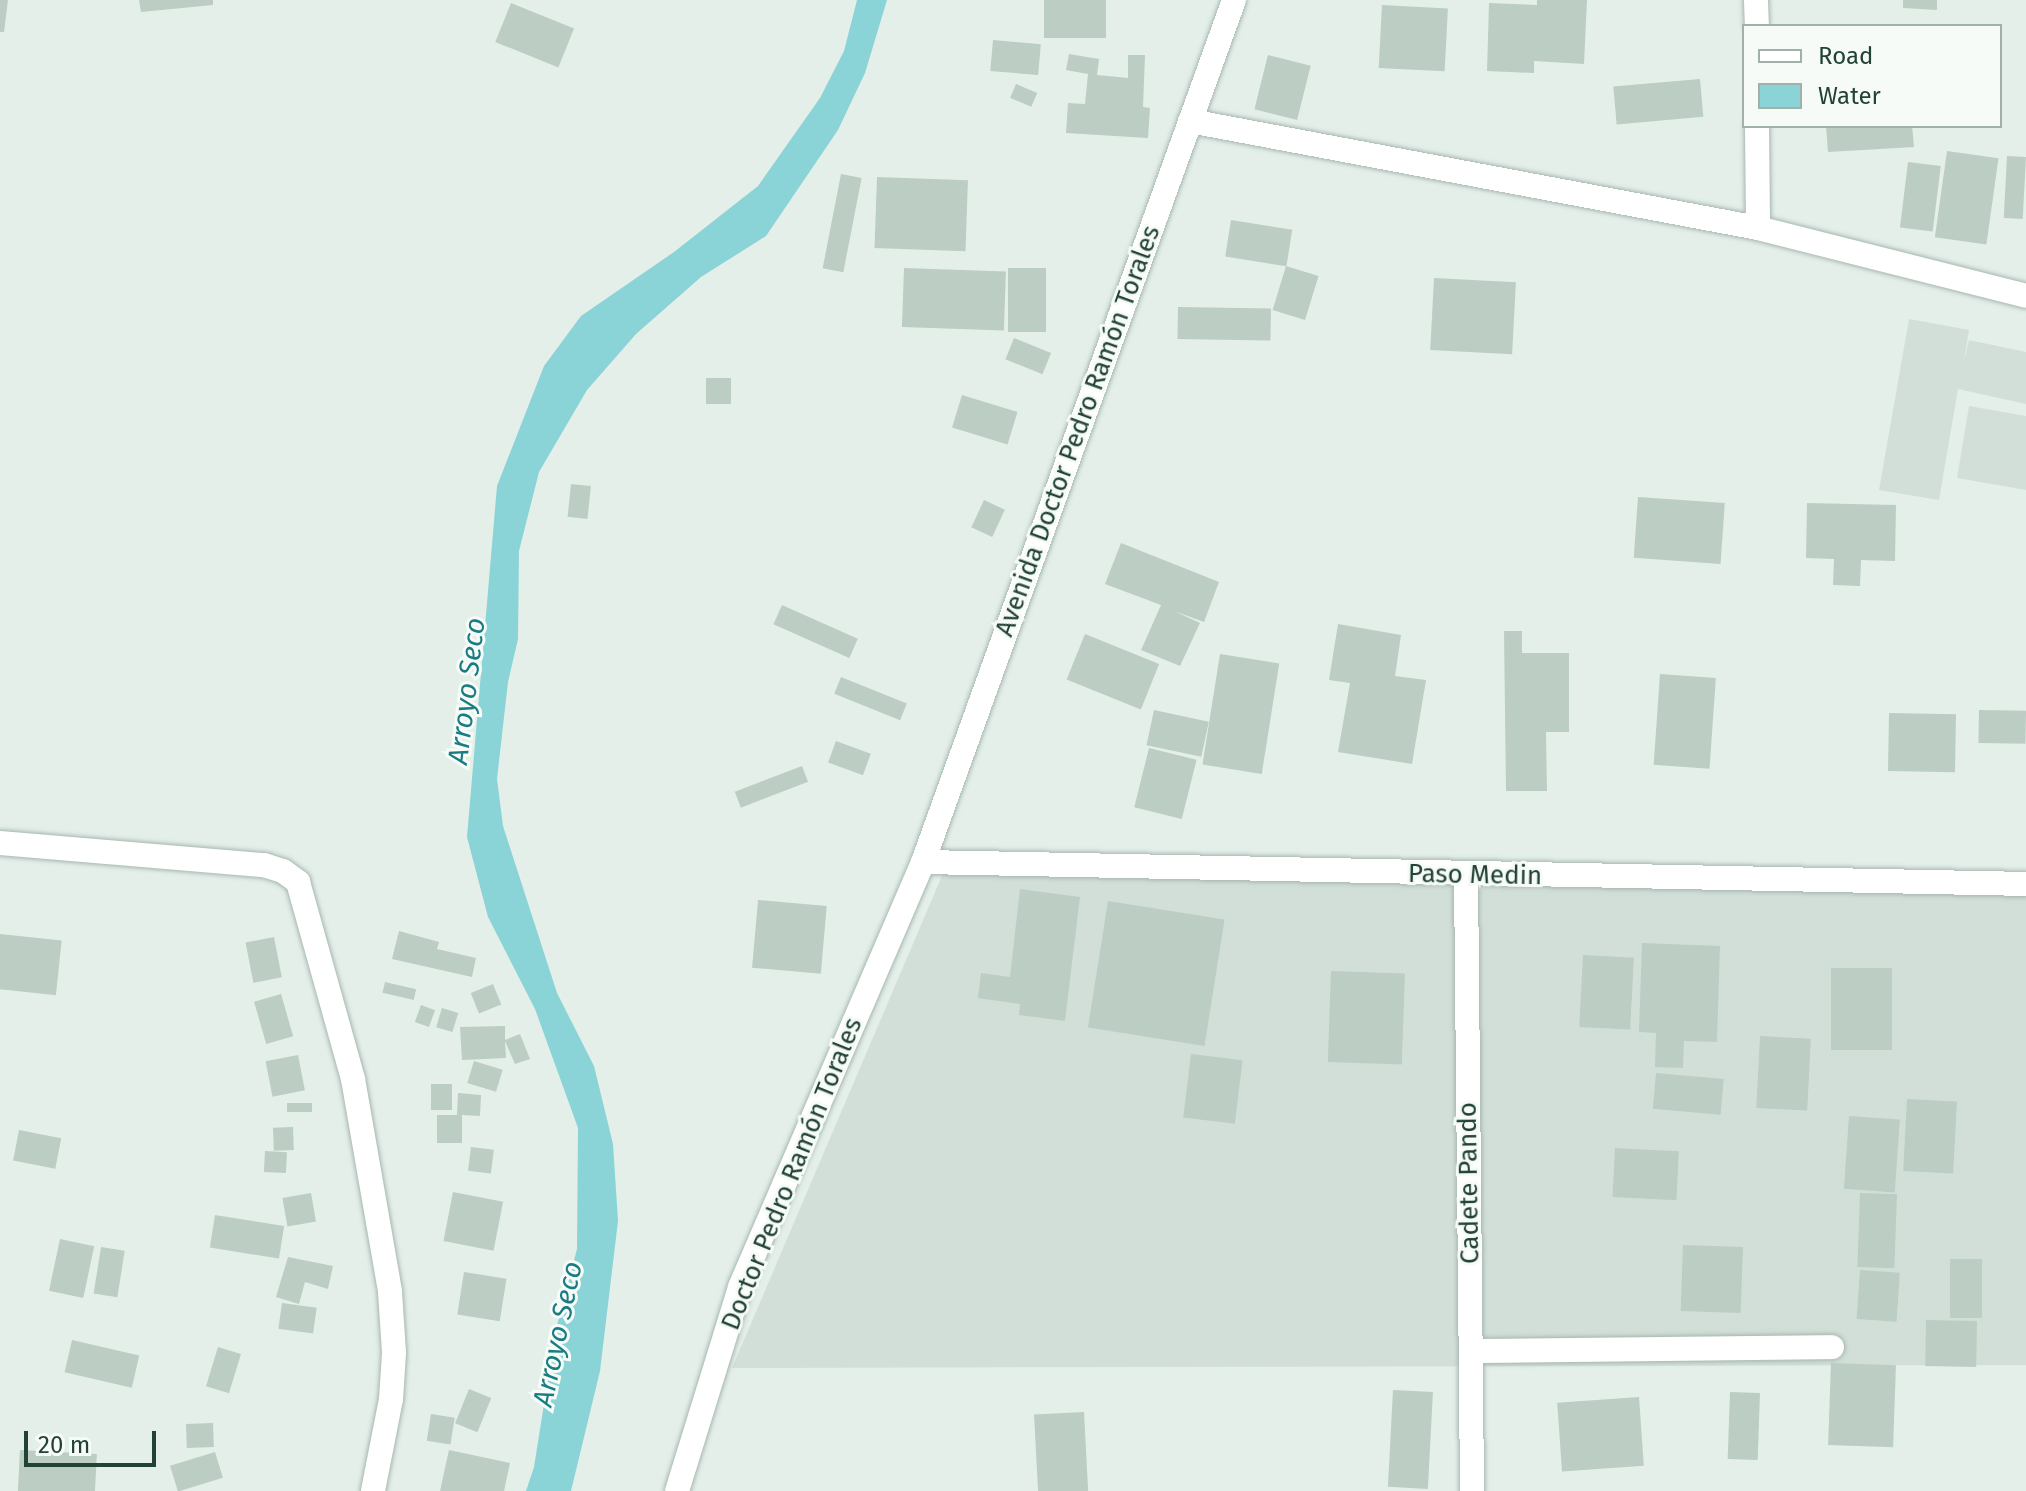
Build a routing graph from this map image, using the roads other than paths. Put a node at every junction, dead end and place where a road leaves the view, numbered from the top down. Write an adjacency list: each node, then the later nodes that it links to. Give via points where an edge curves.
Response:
1 (1234, 0): 4 (street, Avenida Doctor Pedro Ramón Torales)
2 (1756, 0): 3 (street)
3 (1757, 24)
4 (1190, 121): 6 (street); 9 (street, Avenida Doctor Pedro Ramón Torales)
5 (1757, 128): 6 (street)
6 (1758, 228): 7 (street)
7 (2026, 296)
8 (0, 843): 14 (street, via 264,865 298,882 353,1079 390,1292 391,1399)
9 (923, 862): 10 (street, Paso Medin); 15 (street, Doctor Pedro Ramón Torales, via 740,1287)
10 (1466, 875): 11 (street, Paso Medin); 13 (street, Cadete Pando)
11 (2026, 884)
12 (1832, 1347): 13 (street)
13 (1471, 1351): 16 (street, Cadete Pando)
14 (373, 1491)
15 (677, 1491)
16 (1472, 1491)

